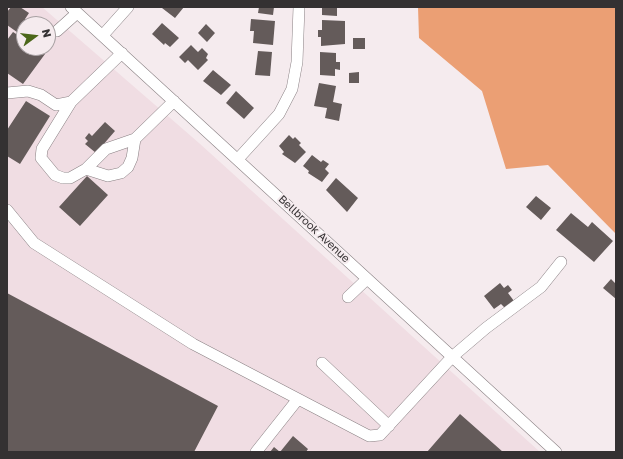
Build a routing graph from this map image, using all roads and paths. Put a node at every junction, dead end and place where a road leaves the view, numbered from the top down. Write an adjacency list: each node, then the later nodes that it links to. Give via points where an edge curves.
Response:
1 (128, 7): 5 (street)
2 (299, 7): 11 (street, via 297,62 292,89 279,114)
3 (74, 10): 4 (street); 5 (street, Bellbrook Avenue)
4 (57, 31)
5 (103, 35): 6 (street, Bellbrook Avenue)
6 (122, 53): 8 (street, Bellbrook Avenue); 9 (street)
7 (7, 93): 9 (street, via 28,91 41,95 56,105)
8 (174, 101): 10 (street); 11 (street, Bellbrook Avenue)
9 (71, 102): 12 (street, via 42,149 41,158 55,175 63,178 70,178)
10 (135, 139): 12 (street, via 106,149); 12 (street, via 128,167 120,172 108,176)
11 (238, 159): 15 (street, Bellbrook Avenue)
12 (86, 169)
13 (7, 210): 19 (street, via 34,243 193,344)
14 (561, 262): 17 (street, via 541,287)
15 (367, 279): 16 (street); 17 (street, Bellbrook Avenue)
16 (348, 297)
17 (452, 357): 20 (street); 22 (street, Bellbrook Avenue)
18 (322, 363): 20 (street)
19 (298, 399): 20 (street, via 369,436 380,436); 21 (street)
20 (389, 426)
21 (256, 452)
22 (556, 452)

